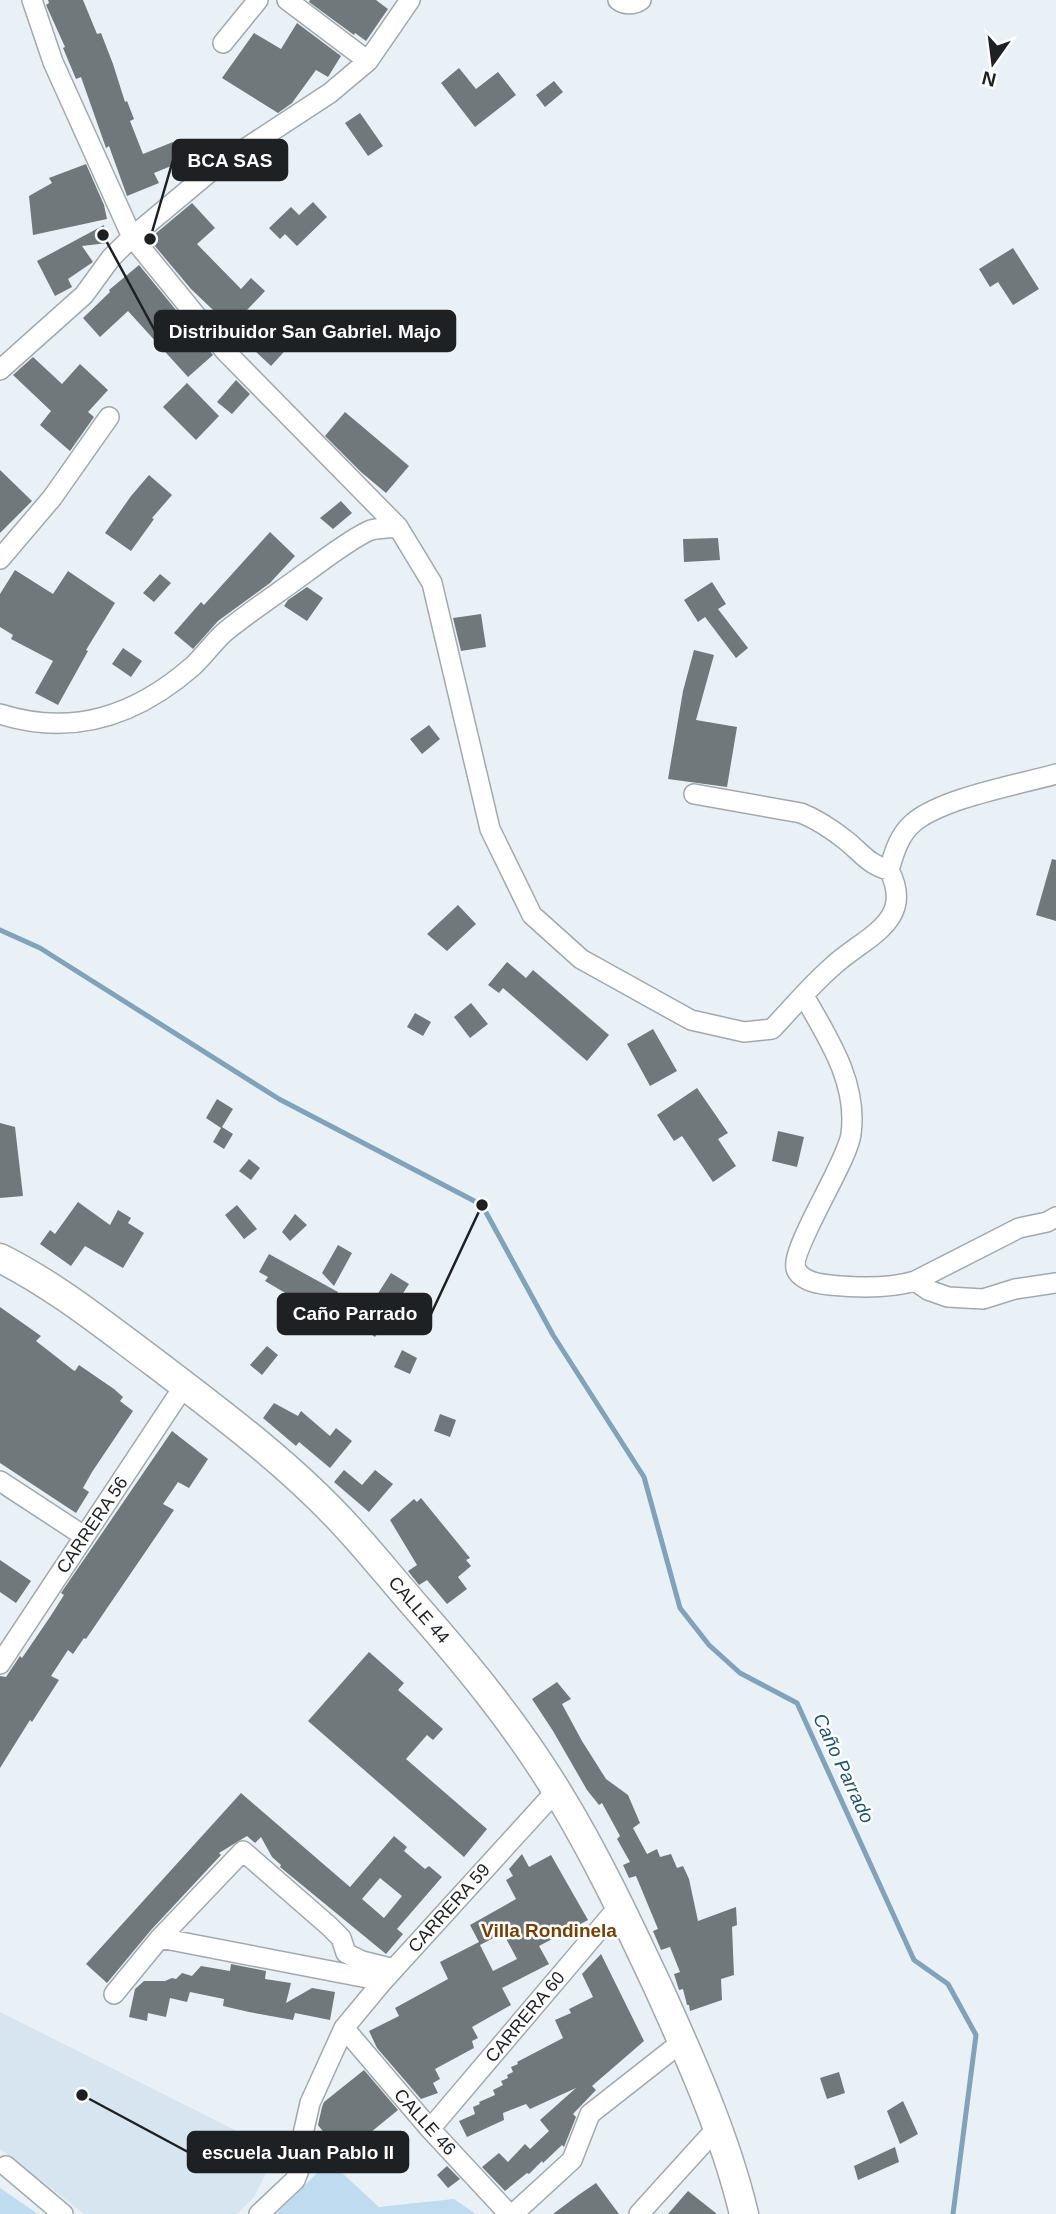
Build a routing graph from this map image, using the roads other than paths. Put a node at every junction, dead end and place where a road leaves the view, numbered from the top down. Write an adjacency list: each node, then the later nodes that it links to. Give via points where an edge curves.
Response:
1 (32, 0): 9 (street, via 53,62)
2 (258, 0): 7 (street)
3 (287, 0): 8 (street)
4 (410, 0): 8 (street)
5 (618, 0): 6 (street, via 622,4)
6 (642, 0)
7 (223, 43)
8 (368, 61): 9 (street, via 330,93 211,171)
9 (132, 237): 10 (street, via 84,295); 12 (street, via 225,351)
10 (2, 372)
11 (109, 417): 13 (street)
12 (398, 527): 14 (street, via 371,530 328,557 224,633 178,678 123,710 69,724 35,724); 18 (street, via 432,583 490,830 531,915 581,960 691,1020 744,1032 772,1029)
13 (0, 559)
14 (0, 714)
15 (1056, 775): 17 (street, via 935,808 911,824 895,846)
16 (694, 794): 17 (street, via 801,813 816,819 872,864)
17 (889, 870): 18 (street, via 898,887 896,908 883,928 833,965)
18 (804, 996): 21 (street, via 833,1046 851,1094 852,1136 800,1242 796,1270 818,1283 843,1286 894,1286)
19 (1056, 1217): 21 (street, via 1019,1228)
20 (0, 1258): 23 (main road, CALLE 44, via 71,1301)
21 (915, 1281): 22 (street, via 948,1297 982,1299)
22 (1056, 1283)
23 (184, 1386): 25 (street, CARRERA 56); 27 (main road, CALLE 44, via 241,1430 348,1528 496,1703)
24 (0, 1481): 25 (street)
25 (84, 1535): 26 (street, CARRERA 56)
26 (0, 1664)
27 (557, 1790): 28 (main road, CALLE 44); 30 (street, CARRERA 59)
28 (620, 1905): 33 (main road, CALLE 44); 35 (street, CARRERA 60)
29 (160, 1938): 30 (street); 30 (street, via 243,1851 329,1926 341,1938 346,1953); 31 (street)
30 (388, 1975): 32 (street, CARRERA 59)
31 (114, 1994)
32 (344, 2028): 35 (street, CALLE 46); 38 (street, CARRERA 59, via 310,2103 295,2180)
33 (682, 2041): 34 (main road, CALLE 44); 39 (street, via 590,2114 572,2160)
34 (717, 2128): 40 (street); 41 (main road, CALLE 44)
35 (430, 2129): 39 (street, CALLE 46)
36 (6, 2166): 37 (street)
37 (63, 2214)
38 (259, 2214)
39 (511, 2214)
40 (639, 2214)
41 (744, 2214)

